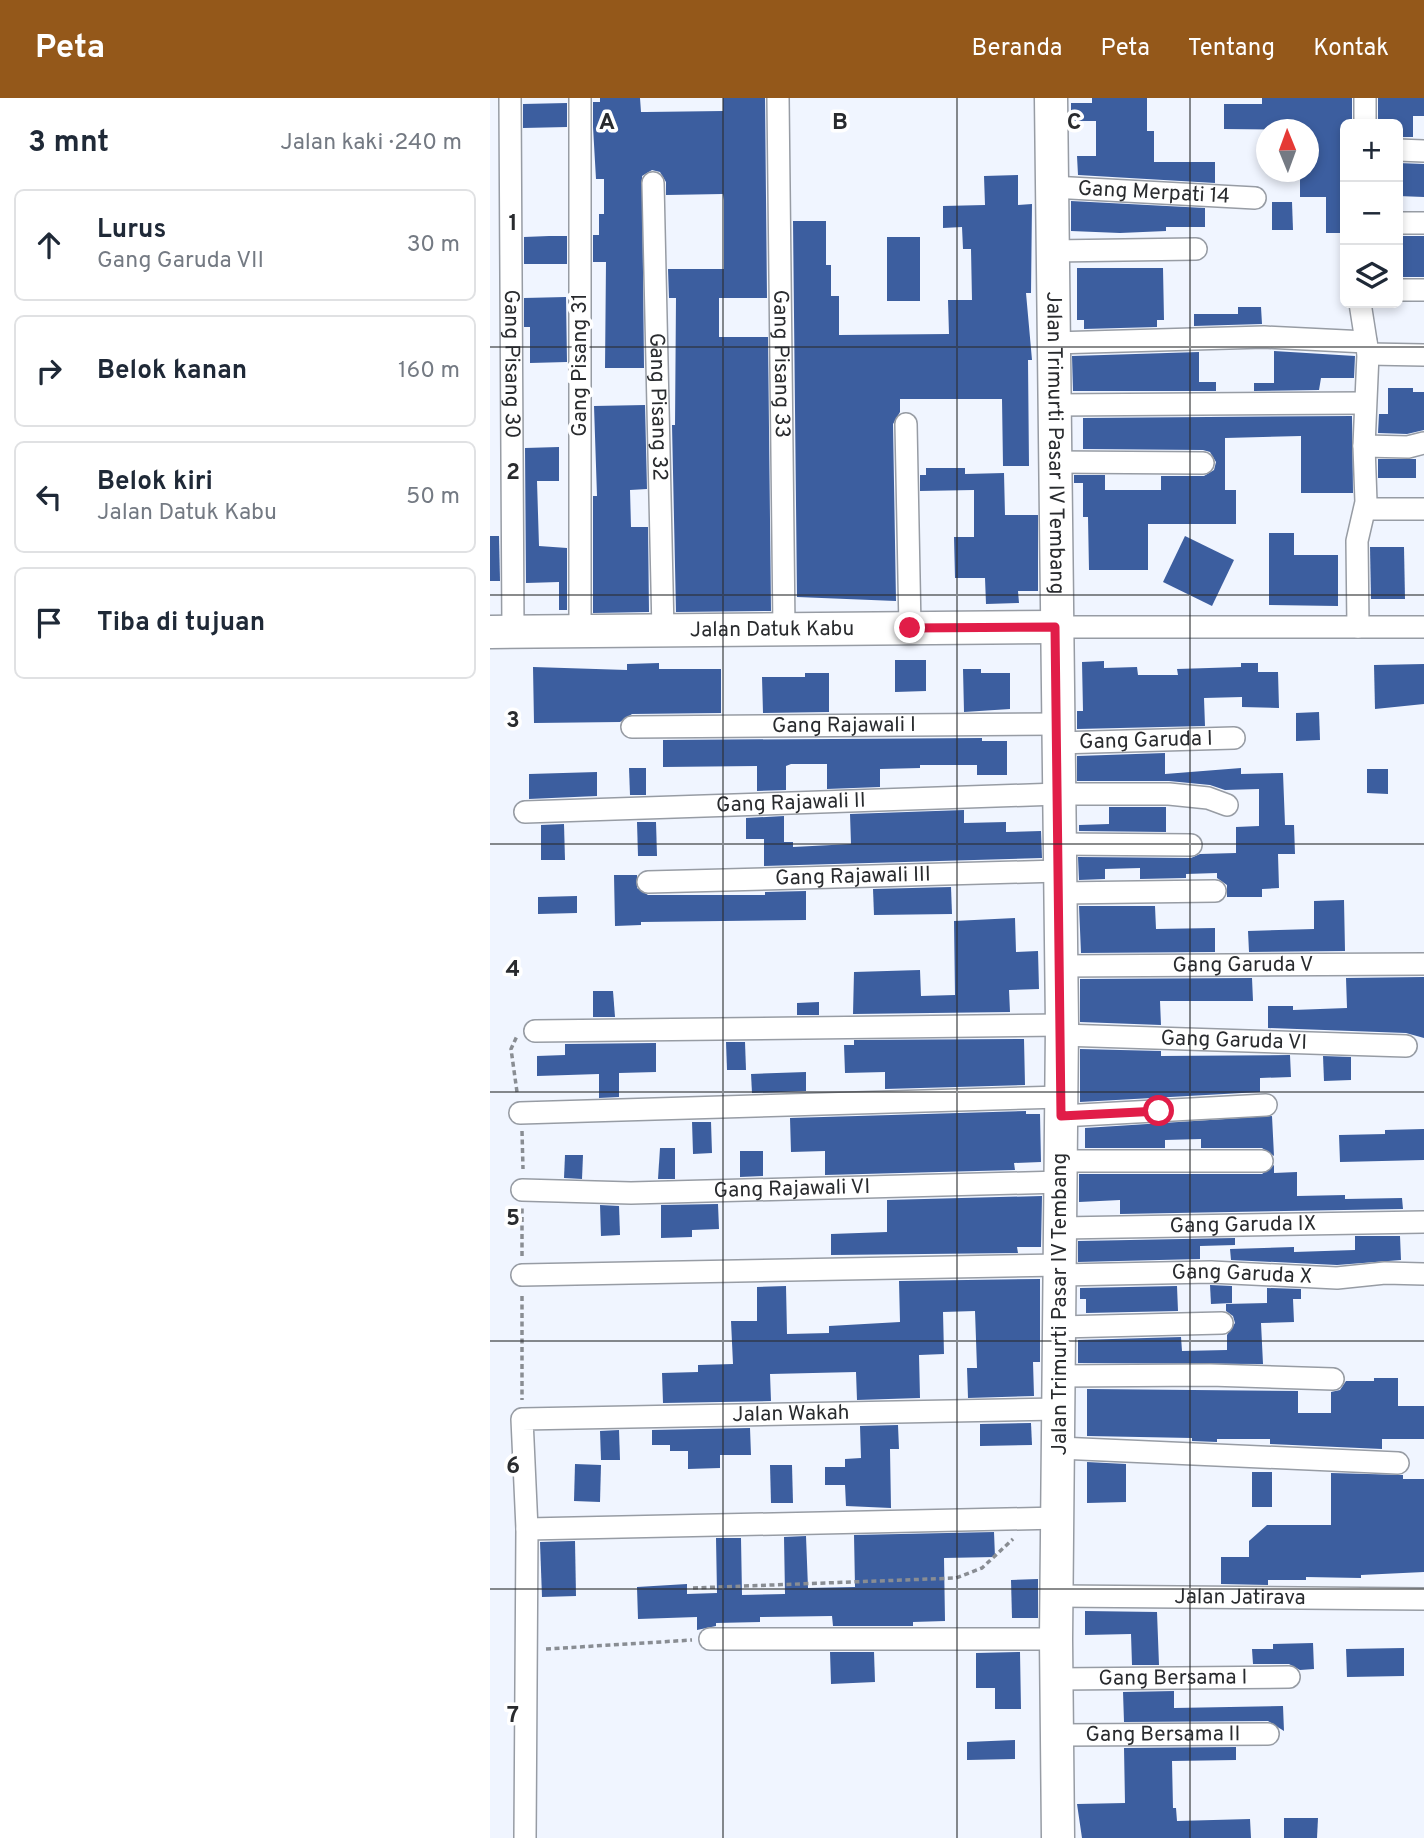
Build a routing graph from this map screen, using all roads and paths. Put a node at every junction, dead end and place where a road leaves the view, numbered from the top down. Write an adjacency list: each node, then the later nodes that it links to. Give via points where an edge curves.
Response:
1 (510, 98): 38 (street, Gang Pisang 30)
2 (580, 98): 36 (street, Gang Pisang 31)
3 (778, 98): 35 (street, Gang Pisang 33)
4 (1051, 98): 10 (street, Jalan Trimurti Pasar IV Tembang)
5 (1365, 98): 6 (street)
6 (1365, 119)
7 (1403, 150): 8 (street)
8 (1424, 151)
9 (653, 183): 37 (street, Gang Pisang 32)
10 (1052, 187): 11 (street, Gang Merpati 14); 15 (street, Jalan Trimurti Pasar IV Tembang)
11 (1255, 198)
12 (1403, 223): 13 (street)
13 (1424, 223)
14 (1196, 249): 15 (street)
15 (1052, 251): 19 (street, Jalan Trimurti Pasar IV Tembang)
16 (1403, 290): 17 (street)
17 (1424, 290)
18 (1361, 308): 20 (street)
19 (1053, 343): 20 (street, via 1264,337); 23 (street, Jalan Trimurti Pasar IV Tembang)
20 (1367, 348): 21 (street); 22 (street)
21 (1424, 355)
22 (1365, 403): 23 (street); 26 (street)
23 (1054, 405): 27 (street, Jalan Trimurti Pasar IV Tembang)
24 (905, 424): 34 (street)
25 (1424, 443): 26 (street)
26 (1364, 446): 29 (street)
27 (1054, 462): 28 (street); 31 (street, Jalan Trimurti Pasar IV Tembang)
28 (1203, 463)
29 (1365, 509): 30 (street); 32 (street, via 1357,541)
30 (1424, 509)
31 (1055, 627): 32 (street); 34 (street, Jalan Datuk Kabu); 40 (street, Jalan Trimurti Pasar IV Tembang)
32 (1358, 627): 33 (street)
33 (1424, 627)
34 (910, 628): 35 (street, Jalan Datuk Kabu)
35 (784, 629): 37 (street, Jalan Datuk Kabu)
36 (580, 631): 37 (street, Jalan Datuk Kabu); 38 (street, Jalan Datuk Kabu)
37 (663, 631)
38 (501, 632)
39 (632, 727): 40 (street, Gang Rajawali I)
40 (1057, 733): 41 (street, Gang Garuda I); 42 (street, Jalan Trimurti Pasar IV Tembang)
41 (1234, 738)
42 (1058, 794): 43 (street, Gang Rajawali II, via 1170,794); 44 (street, Gang Rajawali II); 46 (street, Jalan Trimurti Pasar IV Tembang)
43 (1227, 805)
44 (525, 812)
45 (1191, 845): 46 (street)
46 (1059, 869): 47 (street, Gang Rajawali III); 48 (street); 50 (street, Jalan Trimurti Pasar IV Tembang)
47 (648, 882)
48 (1215, 891)
49 (1424, 964): 50 (street, Gang Garuda V)
50 (1061, 966): 51 (street, Jalan Trimurti Pasar IV Tembang)
51 (1061, 1030): 52 (street, Gang Garuda VI); 53 (street, Gang Garuda VI); 55 (street, Jalan Trimurti Pasar IV Tembang)
52 (534, 1031)
53 (1406, 1046)
54 (1266, 1105): 55 (street)
55 (1061, 1107): 56 (street); 58 (street, Jalan Trimurti Pasar IV Tembang)
56 (520, 1113)
57 (1262, 1161): 58 (street, Gang Rajawali VI)
58 (1060, 1171): 59 (street, Gang Rajawali VI, via 645,1192); 61 (street, Jalan Trimurti Pasar IV Tembang)
59 (522, 1190): 64 (path)
60 (1424, 1222): 61 (street, Gang Garuda IX)
61 (1061, 1228): 62 (street, Jalan Trimurti Pasar IV Tembang)
62 (1060, 1270): 63 (street, Gang Garuda X, via 1337,1278); 64 (street, Gang Garuda X); 66 (street, Jalan Trimurti Pasar IV Tembang)
63 (1424, 1274)
64 (522, 1275): 70 (path)
65 (1222, 1323): 66 (street)
66 (1060, 1326): 67 (street, Jalan Trimurti Pasar IV Tembang)
67 (1059, 1376): 68 (street); 69 (street, Jalan Trimurti Pasar IV Tembang)
68 (1333, 1379)
69 (1059, 1409): 70 (street, Jalan Wakah); 71 (street, Jalan Trimurti Pasar IV Tembang)
70 (522, 1419): 74 (street)
71 (1059, 1448): 72 (street); 73 (street, Jalan Trimurti Pasar IV Tembang)
72 (1398, 1463)
73 (1046, 1518): 74 (street); 75 (path, via 982,1568 956,1578); 76 (street, Jalan Trimurti Pasar IV Tembang)
74 (527, 1529): 80 (street)
75 (694, 1588)
76 (1056, 1596): 77 (street, Jalan Jatirava); 79 (street, Jalan Trimurti Pasar IV Tembang)
77 (1424, 1599)
78 (710, 1639): 79 (street); 80 (path)
79 (1056, 1639): 82 (street, Jalan Trimurti Pasar IV Tembang)
80 (527, 1651): 85 (street)
81 (1289, 1677): 82 (street, Gang Bersama I)
82 (1056, 1679): 84 (street, Jalan Trimurti Pasar IV Tembang)
83 (1268, 1734): 84 (street, Gang Bersama II)
84 (1058, 1735): 86 (street, Jalan Trimurti Pasar IV Tembang)
85 (525, 1838)
86 (1058, 1838)

